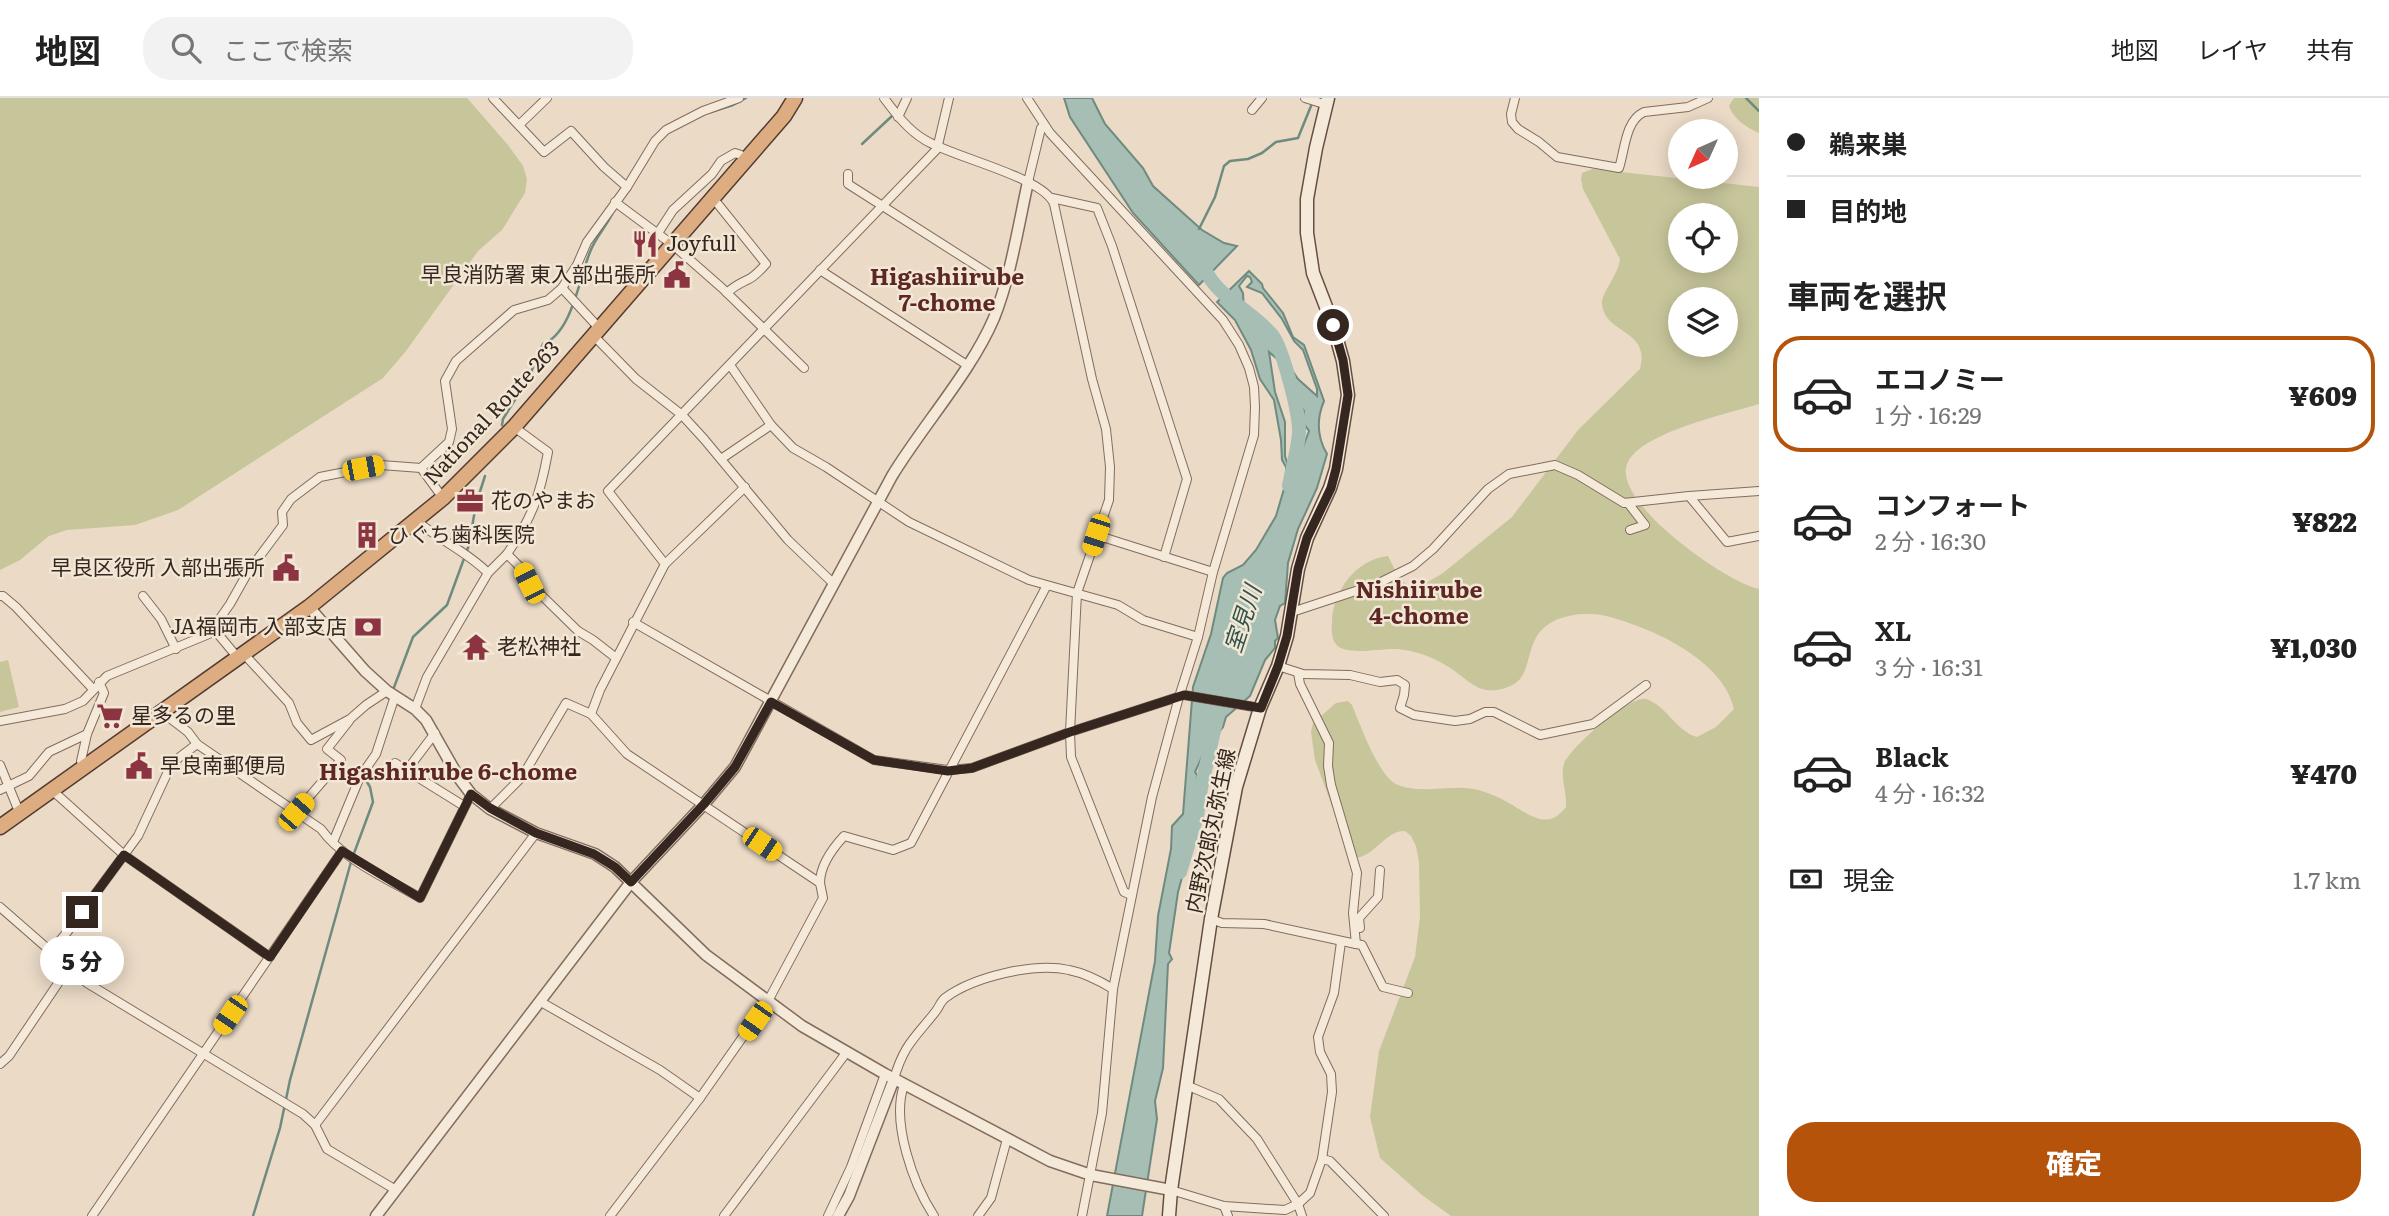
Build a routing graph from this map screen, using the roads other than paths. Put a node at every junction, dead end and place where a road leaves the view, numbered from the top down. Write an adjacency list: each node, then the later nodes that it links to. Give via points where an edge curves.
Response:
1 (493, 98): 16 (street)
2 (547, 98): 16 (street)
3 (739, 98): 22 (street, via 666,130)
4 (795, 98): 19 (highway, National Route 263)
5 (884, 98): 15 (street)
6 (907, 98): 15 (street)
7 (949, 98): 18 (street)
8 (1027, 98): 17 (street)
9 (1262, 98): 14 (street)
10 (1515, 98): 11 (street, via 1512,122 1557,157 1619,168 1628,130 1637,115 1688,107)
11 (1707, 98)
12 (1306, 99): 13 (street)
13 (1324, 102): 64 (main road, 内野次郎丸弥生線, via 1307,198 1307,233 1313,273 1333,325 1348,395 1336,469 1307,538)
14 (1252, 110)
15 (898, 117): 18 (street)
16 (519, 125): 22 (street, via 544,152 570,131)
17 (1044, 125): 21 (street); 56 (street, via 1223,320 1249,368 1255,397 1254,435)
18 (938, 146): 21 (street); 26 (street)
19 (746, 160): 23 (highway, National Route 263); 27 (street, via 735,153 721,161 673,210)
20 (848, 174): 26 (street, via 848,184)
21 (1028, 182): 24 (street); 30 (street)
22 (627, 187): 25 (street)
23 (713, 198): 28 (highway, National Route 263); 32 (street, via 766,264)
24 (1052, 198): 51 (street, via 1108,442 1111,489); 54 (street, via 1097,208 1187,479)
25 (615, 202): 27 (street); 31 (street)
26 (883, 206): 29 (street); 30 (street)
27 (658, 233): 28 (street)
28 (673, 245): 32 (street); 34 (highway, National Route 263)
29 (820, 270): 33 (street); 36 (street)
30 (1005, 284): 36 (street, via 994,318)
31 (562, 288): 34 (street); 42 (street, via 548,300 514,310 456,361 445,381 452,429 449,442)
32 (727, 293): 33 (street)
33 (764, 329): 35 (street); 37 (street)
34 (596, 332): 38 (street, via 636,379); 40 (highway, National Route 263)
35 (730, 365): 38 (street); 39 (street)
36 (967, 365): 47 (street, via 911,444)
37 (804, 368)
38 (682, 415): 41 (street); 55 (street, via 608,491)
39 (771, 425): 41 (street); 47 (street, via 793,448)
40 (514, 427): 46 (highway, National Route 263); 53 (street, via 548,452 537,504)
41 (721, 459): 43 (street)
42 (421, 468): 46 (street); 66 (street, via 382,465 320,477 291,499 282,512 283,524)
43 (745, 487): 55 (street); 58 (street, via 788,540)
44 (1759, 491): 45 (street)
45 (1689, 496): 48 (street); 52 (street, via 1727,542)
46 (443, 498): 49 (highway, National Route 263)
47 (878, 502): 58 (street); 59 (street, via 909,522)
48 (1628, 502): 50 (street, via 1645,524); 64 (street, via 1555,465 1509,474 1488,489 1413,566 1377,584)
49 (416, 521): 57 (street); 63 (highway, National Route 263)
50 (1630, 530)
51 (1096, 535): 54 (street); 60 (street)
52 (1759, 536)
53 (507, 554): 57 (street); 70 (street, via 578,631)
54 (1164, 557): 56 (street)
55 (664, 564): 65 (street)
56 (1213, 572): 67 (street)
57 (488, 573): 79 (street, via 427,677)
58 (834, 584): 77 (street)
59 (1046, 586): 60 (street); 92 (street)
60 (1077, 593): 67 (street); 84 (street)
61 (0, 596): 74 (street)
62 (143, 596): 68 (street)
63 (309, 607): 69 (highway, National Route 263); 75 (street, via 365,671)
64 (1292, 612): 71 (main road, 内野次郎丸弥生線)
65 (634, 622): 70 (street); 77 (street)
66 (213, 628): 68 (street); 69 (street)
67 (1198, 637): 76 (street)
68 (176, 649): 74 (street, via 107,676)
69 (241, 656): 80 (highway, National Route 263); 82 (street, via 289,703 311,740)
70 (616, 659): 81 (street)
71 (1278, 666): 72 (street); 78 (main road, 内野次郎丸弥生線)
72 (1298, 673): 73 (street, via 1397,680 1405,685 1399,708 1403,711 1455,721 1494,712 1540,735 1592,724); 113 (street, via 1329,743 1331,785 1357,873 1353,913)
73 (1646, 684)
74 (96, 686): 83 (street, via 83,701 65,709); 86 (street, via 104,693)
75 (392, 694): 79 (street); 82 (street, via 366,705); 103 (street, via 376,754)
76 (1181, 696): 78 (street); 84 (street); 109 (street, via 1152,797)
77 (771, 702): 92 (street, via 874,760); 96 (street, via 735,767)
78 (1258, 708): 111 (main road, 内野次郎丸弥生線, via 1236,787)
79 (415, 709): 85 (street)
80 (162, 712): 87 (street); 90 (highway, National Route 263)
81 (591, 715): 96 (street, via 627,754); 98 (street, via 566,703 522,777)
82 (351, 719): 99 (street, via 327,749 341,760)
83 (0, 721)
84 (1070, 732): 92 (street, via 972,768); 109 (street, via 1071,757 1124,892)
85 (435, 733): 91 (street); 95 (street)
86 (87, 734): 90 (street, via 82,761); 93 (street, via 49,752 29,776)
87 (197, 744): 99 (street); 105 (street, via 172,763 138,836)
88 (395, 763): 91 (street)
89 (0, 765): 93 (street)
90 (86, 768): 94 (highway, National Route 263)
91 (407, 770): 97 (street)
92 (948, 771): 108 (street, via 911,843 893,850 844,836 830,852)
93 (4, 788): 100 (street)
94 (53, 791): 100 (highway, National Route 263); 105 (street)
95 (471, 794): 97 (street); 98 (street)
96 (704, 804): 107 (street); 108 (street)
97 (464, 806): 104 (street, via 420,898)
98 (490, 808): 102 (street)
99 (296, 812): 103 (street)
100 (20, 814): 101 (highway, National Route 263)
101 (0, 827)
102 (536, 833): 107 (street, via 594,854); 127 (street)
103 (333, 842): 104 (street)
104 (344, 852): 115 (street)
105 (124, 855): 114 (street); 115 (street)
106 (1380, 870): 113 (street, via 1378,897 1359,918)
107 (631, 882): 119 (street); 120 (street, via 706,955)
108 (820, 883): 120 (street, via 823,898)
109 (1131, 895): 117 (street)
110 (0, 907): 114 (street)
111 (1211, 919): 112 (street, via 1264,924); 125 (main road, 内野次郎丸弥生線)
112 (1341, 942): 113 (street); 129 (street, via 1335,993 1318,1037 1332,1092)
113 (1359, 944): 118 (street, via 1380,984)
114 (51, 951): 116 (street)
115 (270, 957): 122 (street)
116 (69, 967): 122 (street, via 87,983); 123 (street)
117 (1113, 989): 124 (street, via 1070,970 1046,967 966,985 942,1000 912,1037); 130 (street)
118 (1408, 993)
119 (541, 1002): 126 (street); 132 (street)
120 (768, 1002): 121 (street); 126 (street)
121 (846, 1052): 124 (street); 138 (street)
122 (204, 1054): 127 (street); 135 (street)
123 (0, 1063)
124 (895, 1079): 128 (street); 139 (street); 140 (street); 141 (street, via 904,1144 916,1182)
125 (1186, 1085): 131 (main road, 内野次郎丸弥生線); 133 (street, via 1219,1099 1256,1139)
126 (700, 1098): 137 (street)
127 (315, 1125): 132 (street, via 327,1149)
128 (1007, 1139): 130 (street); 142 (street, via 991,1198)
129 (1322, 1158): 133 (street, via 1310,1193); 147 (street)
130 (1094, 1176): 131 (street); 143 (street)
131 (1165, 1189): 134 (street); 144 (main road, 内野次郎丸弥生線)
132 (396, 1190): 136 (street)
133 (1298, 1204): 134 (street, via 1285,1210); 146 (street)
134 (1224, 1206): 145 (street)
135 (92, 1216)
136 (376, 1216)
137 (610, 1216)
138 (724, 1216)
139 (828, 1216)
140 (838, 1216)
141 (934, 1216)
142 (978, 1216)
143 (1082, 1216)
144 (1169, 1216)
145 (1228, 1216)
146 (1302, 1216)
147 (1384, 1216)

